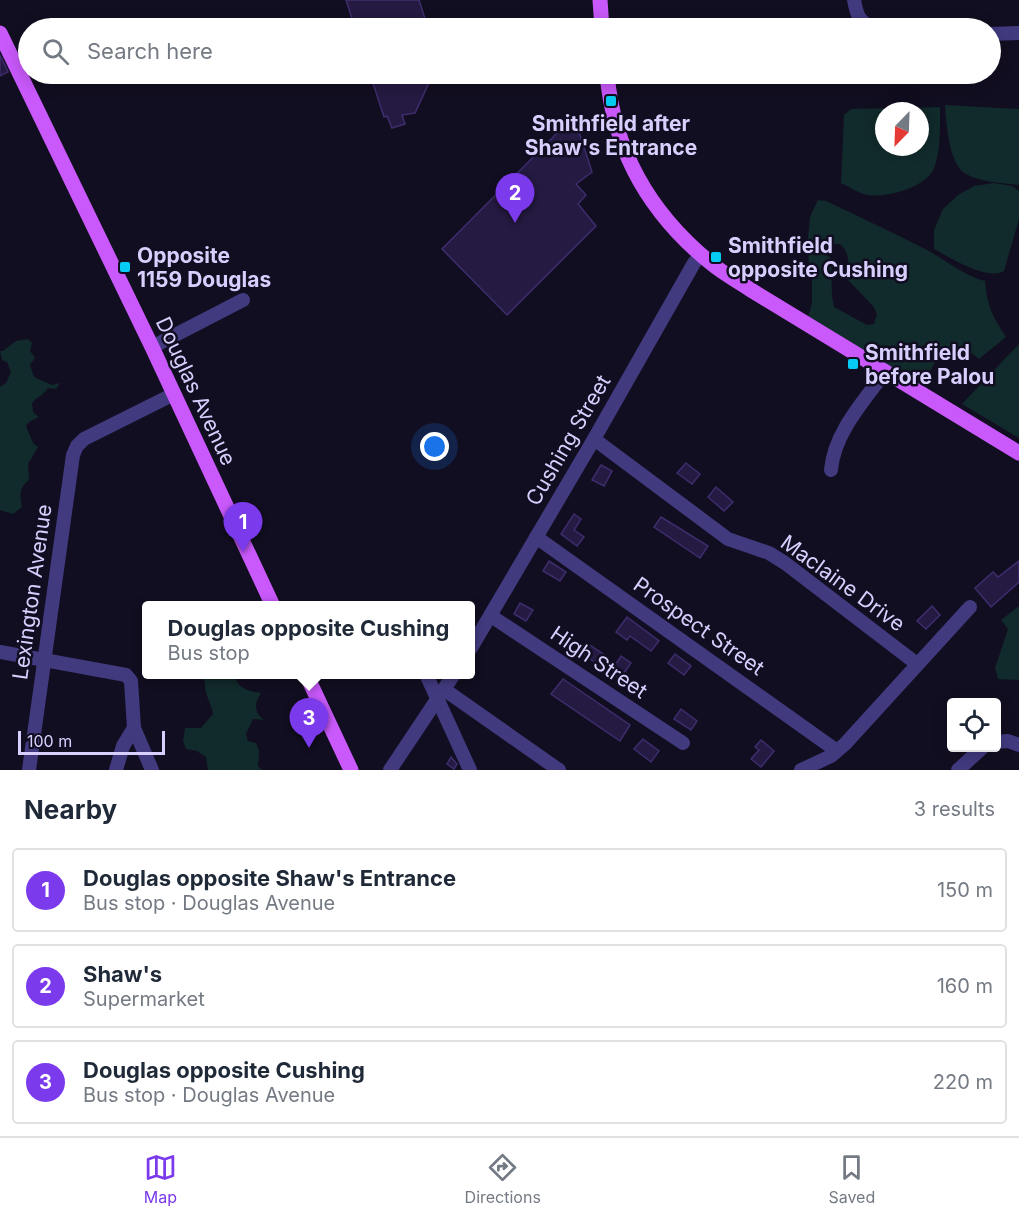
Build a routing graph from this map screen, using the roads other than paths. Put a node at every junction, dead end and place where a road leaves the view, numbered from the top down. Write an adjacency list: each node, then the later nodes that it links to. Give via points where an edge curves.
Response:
1 (600, 0): 3 (main road)
2 (854, 0): 4 (street)
3 (602, 18)
4 (859, 18)
5 (0, 33): 8 (main road, Douglas Avenue)
6 (1019, 33): 7 (street)
7 (1001, 34)
8 (18, 70)
9 (25, 84): 13 (main road, Douglas Avenue)
10 (609, 84): 11 (main road, via 630,166 664,218)
11 (701, 255): 14 (main road); 16 (street, Cushing Street)
12 (243, 300): 13 (street)
13 (152, 346): 15 (main road, Douglas Avenue)
14 (885, 372): 17 (main road); 18 (street, via 838,441)
15 (174, 394): 20 (main road, Douglas Avenue); 25 (street, Lexington Avenue, via 84,439 72,455)
16 (594, 439): 19 (street, Cushing Street); 26 (street, Maclaine Drive, via 728,539 785,563)
17 (1019, 453)
18 (831, 470)
19 (536, 537): 22 (street, Cushing Street); 35 (street, Prospect Street)
20 (271, 601)
21 (970, 606): 26 (street)
22 (491, 616): 23 (street, Cushing Street); 32 (street, High Street)
23 (475, 642)
24 (0, 652): 25 (street)
25 (43, 660): 31 (street, via 126,675 130,681); 37 (street, Lexington Avenue)
26 (917, 664): 35 (street)
27 (308, 679): 40 (main road)
28 (429, 679): 30 (street)
29 (451, 679): 30 (street)
30 (441, 695): 41 (street); 42 (street); 43 (street)
31 (134, 728): 38 (street, via 123,746); 39 (street)
32 (683, 742)
33 (1001, 742): 34 (street)
34 (1019, 745)
35 (837, 751): 44 (street)
36 (977, 752): 45 (street)
37 (29, 770)
38 (116, 770)
39 (152, 770)
40 (351, 770)
41 (390, 770)
42 (470, 770)
43 (559, 770)
44 (801, 770)
45 (958, 770)

